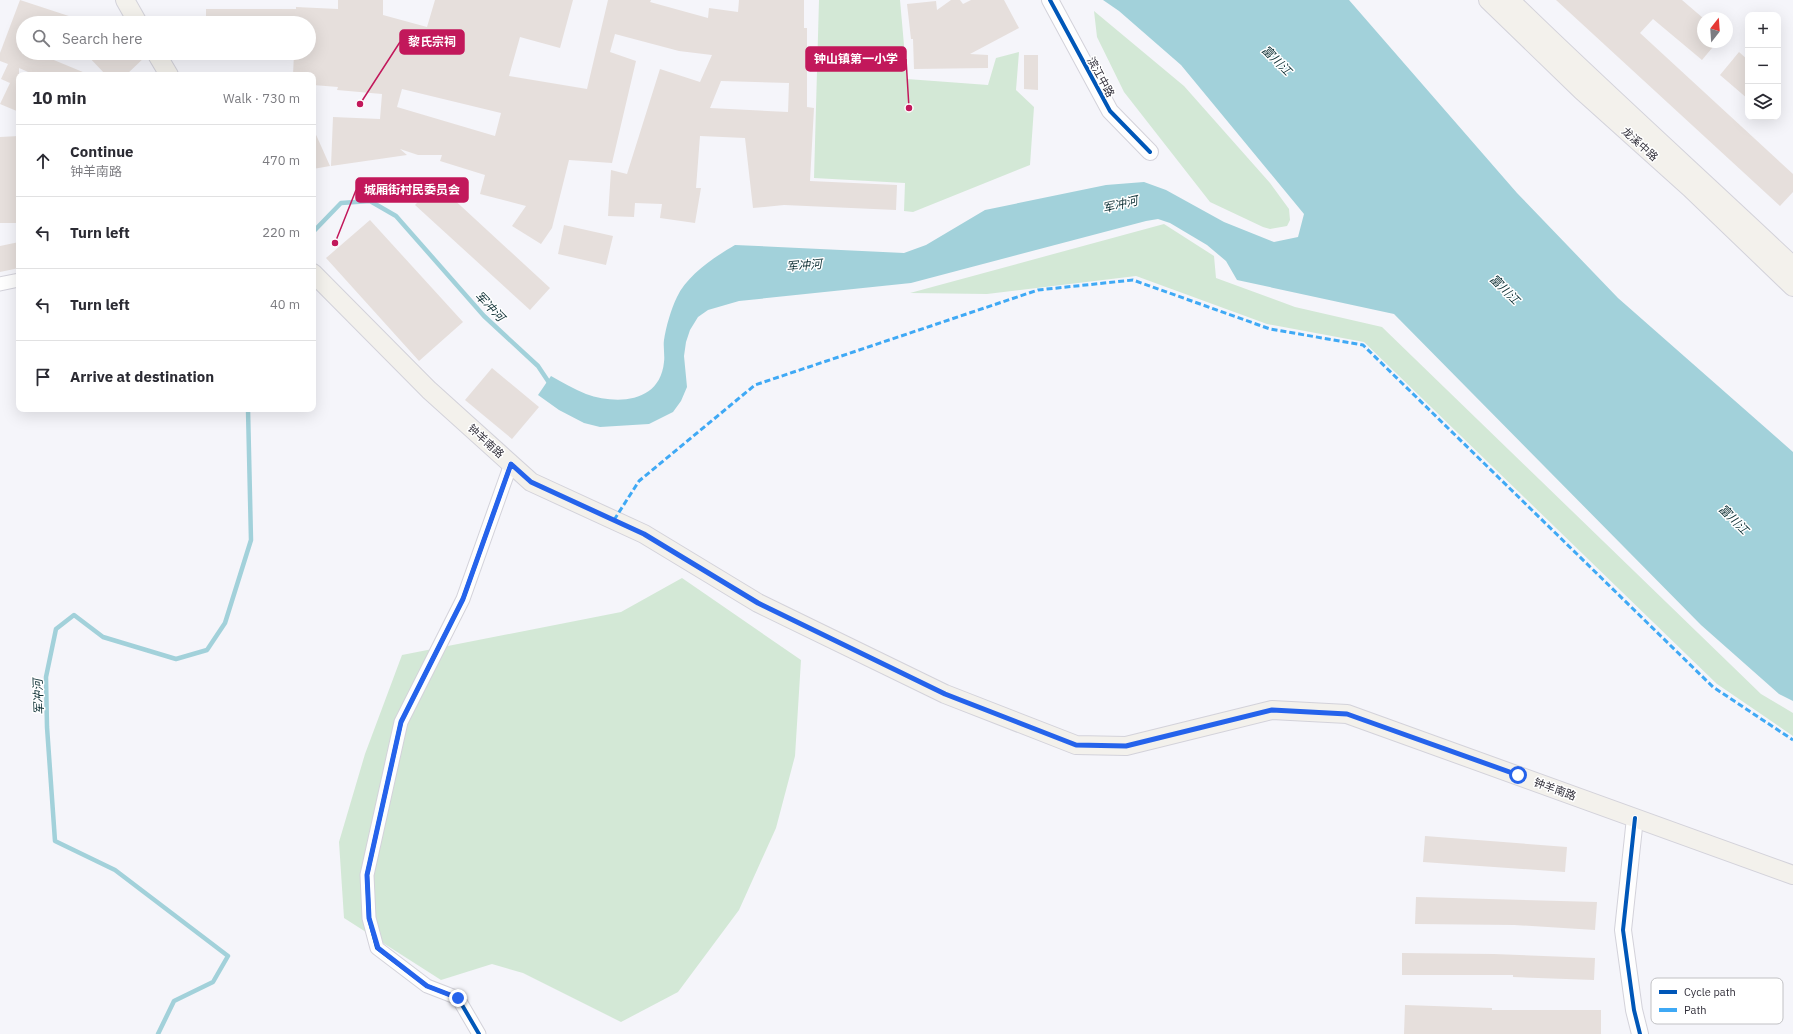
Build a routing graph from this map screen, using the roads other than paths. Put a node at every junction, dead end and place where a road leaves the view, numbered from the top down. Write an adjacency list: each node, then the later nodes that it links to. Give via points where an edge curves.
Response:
1 (125, 0): 5 (main road)
2 (1050, 0): 8 (street, 滨江中路, via 1110,111)
3 (1488, 0): 13 (main road, 龙溪中路)
4 (1510, 0): 9 (main road, 龙溪中路, via 1592,80)
5 (134, 16)
6 (160, 60): 7 (main road)
7 (167, 72)
8 (1150, 152)
9 (1793, 266)
10 (316, 276): 14 (main road, 钟羊南路, via 429,390)
11 (16, 281): 12 (street)
12 (0, 284)
13 (1793, 287)
14 (511, 464): 15 (main road, 钟羊南路, via 531,482 644,534 758,603 945,694 1076,745 1126,746 1272,710 1347,714); 17 (street, via 463,599 401,722 367,875 369,918 378,948 427,986 458,998)
15 (1635, 818): 16 (main road, 钟羊南路); 18 (street, via 1623,930 1634,1010)
16 (1793, 875)
17 (479, 1034)
18 (1640, 1034)

